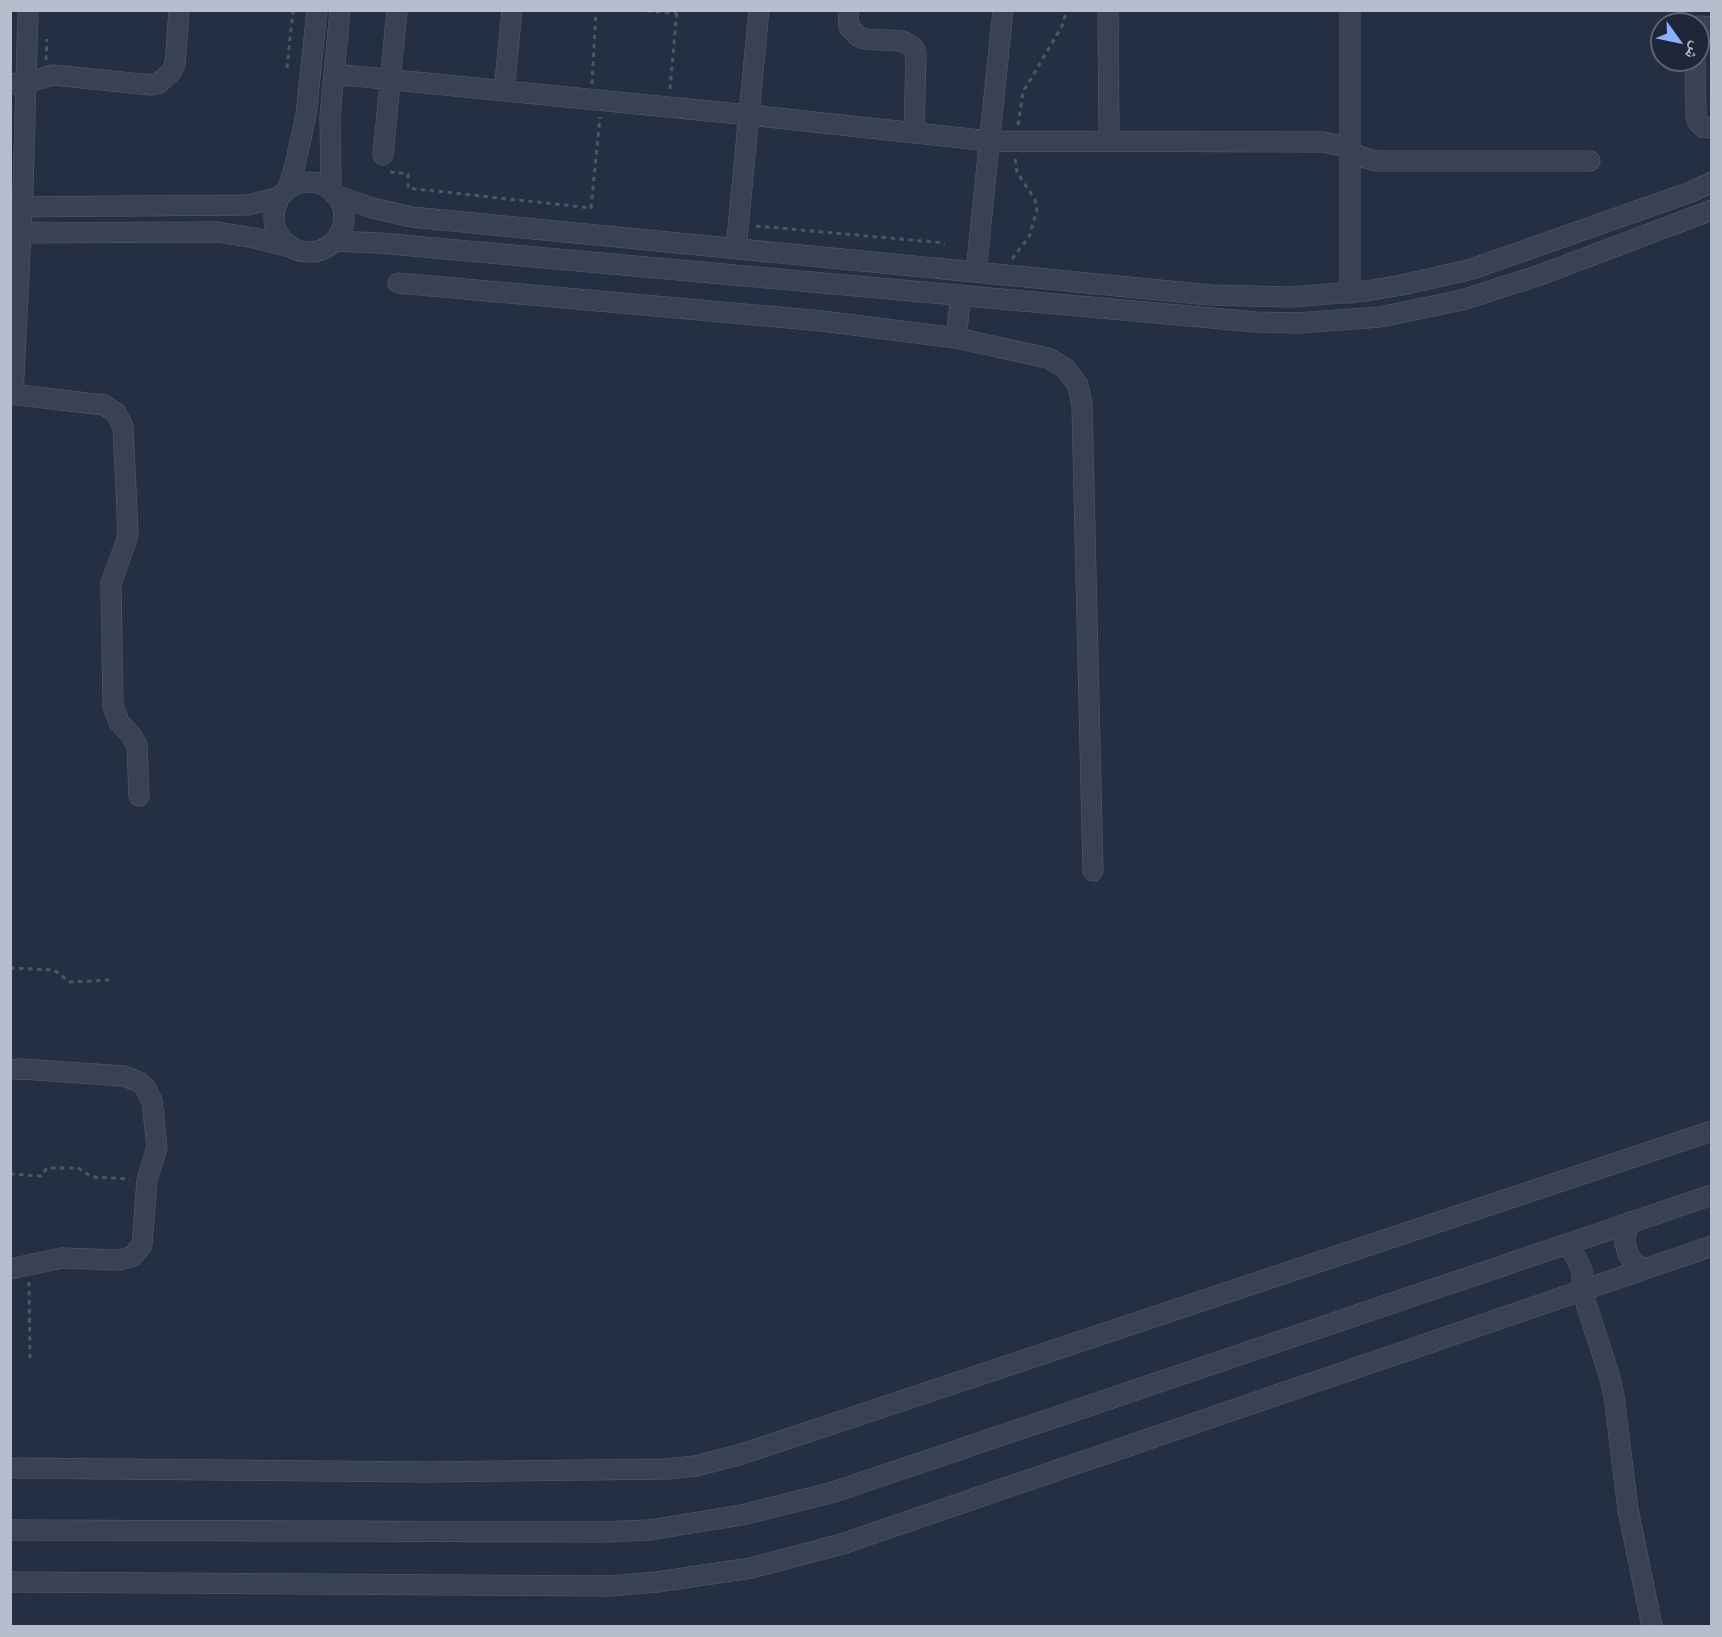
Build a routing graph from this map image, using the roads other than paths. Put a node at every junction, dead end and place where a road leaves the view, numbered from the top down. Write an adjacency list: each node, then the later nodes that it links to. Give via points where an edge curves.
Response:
1 (28, 10): 15 (street)
2 (179, 10): 15 (street, via 175,65 159,82 151,85 53,75)
3 (317, 10): 27 (street, via 306,115)
4 (340, 10): 13 (street)
5 (397, 10): 14 (street)
6 (512, 10): 16 (street)
7 (759, 10): 17 (street)
8 (848, 10): 19 (street, via 849,27 859,37 902,41 915,50)
9 (1003, 10): 20 (street)
10 (1108, 10): 21 (street)
11 (1350, 10): 22 (street)
12 (1695, 72): 18 (street, via 1698,123)
13 (334, 74): 14 (street); 26 (street, via 329,140)
14 (390, 79): 16 (street); 23 (street)
15 (18, 83): 28 (street)
16 (504, 91): 17 (street)
17 (749, 115): 19 (street); 33 (street)
18 (1712, 128)
19 (914, 133): 20 (street)
20 (990, 141): 21 (street); 34 (street)
21 (1109, 141): 22 (street, via 1323,142)
22 (1350, 150): 24 (street, via 1376,161); 36 (street)
23 (383, 155)
24 (1590, 160)
25 (1712, 182): 36 (street, via 1472,269)
26 (332, 192): 27 (street, via 309,182); 31 (street, via 343,212 340,233); 33 (street, via 372,208 412,217)
27 (284, 193): 28 (street, via 248,205); 32 (street, via 275,208 274,219 276,231)
28 (16, 207): 30 (street)
29 (1712, 210): 37 (street, via 1501,289 1380,316 1298,323 1256,322)
30 (15, 233): 32 (street, via 217,232); 39 (street)
31 (334, 241): 32 (street, via 314,252); 37 (street)
32 (291, 248)
33 (736, 249): 34 (street)
34 (976, 272): 36 (street, via 1210,295 1290,297)
35 (398, 284): 38 (street, via 822,321)
36 (1350, 293)
37 (961, 295): 38 (street)
38 (956, 338): 41 (street, via 1057,362 1073,376 1081,395)
39 (12, 394): 40 (street, via 104,405 116,413 123,427 128,533 111,583 113,706 119,722 137,745)
40 (139, 796)
41 (1093, 871)
42 (10, 1070): 48 (street, via 124,1076 139,1082 152,1101 157,1141 147,1180 144,1239 139,1252 120,1260 62,1258)
43 (1712, 1131): 51 (street, via 742,1454 696,1466 428,1472)
44 (1712, 1195): 45 (street)
45 (1630, 1222): 46 (street); 49 (street, via 1625,1243 1628,1254)
46 (1565, 1245): 50 (street, via 1582,1270); 52 (street, via 834,1492 742,1515 649,1530 602,1532)
47 (1712, 1246): 49 (street)
48 (20, 1267)
49 (1643, 1269): 50 (street)
50 (1582, 1291): 53 (street, via 854,1540 751,1568 610,1586); 54 (street, via 1614,1396 1628,1510)
51 (10, 1468)
52 (10, 1530)
53 (10, 1582)
54 (1652, 1626)

